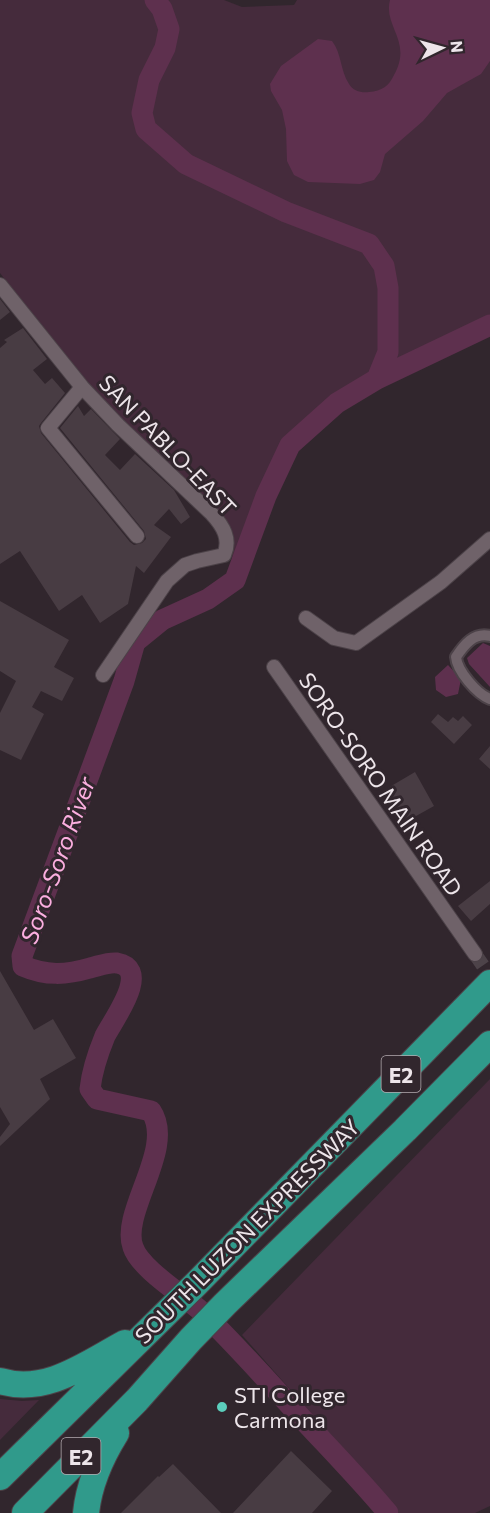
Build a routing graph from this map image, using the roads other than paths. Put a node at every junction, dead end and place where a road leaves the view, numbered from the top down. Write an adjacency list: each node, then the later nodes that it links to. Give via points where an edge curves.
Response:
1 (0, 285): 2 (street, SAN PABLO-EAST)
2 (82, 387): 3 (street, via 48,428); 8 (street, SAN PABLO-EAST, via 212,514 222,525 228,546 224,555 185,565 166,580)
3 (137, 536)
4 (490, 539): 5 (street, via 441,582 356,643 334,638)
5 (306, 618)
6 (490, 636): 9 (street, via 475,637 456,657 466,677)
7 (274, 668): 10 (street, SORO-SORO MAIN ROAD)
8 (103, 675)
9 (490, 699)
10 (475, 954)
11 (490, 983): 13 (highway, SOUTH LUZON EXPRESSWAY / E2)
12 (490, 1044): 15 (highway, SOUTH LUZON EXPRESSWAY / E2, via 225,1304)
13 (151, 1329): 14 (highway, via 51,1381 24,1386); 16 (highway, SOUTH LUZON EXPRESSWAY / E2)
14 (0, 1382)
15 (137, 1400): 17 (highway, SOUTH LUZON EXPRESSWAY / E2); 18 (highway, via 106,1448)
16 (0, 1477)
17 (25, 1513)
18 (86, 1513)

